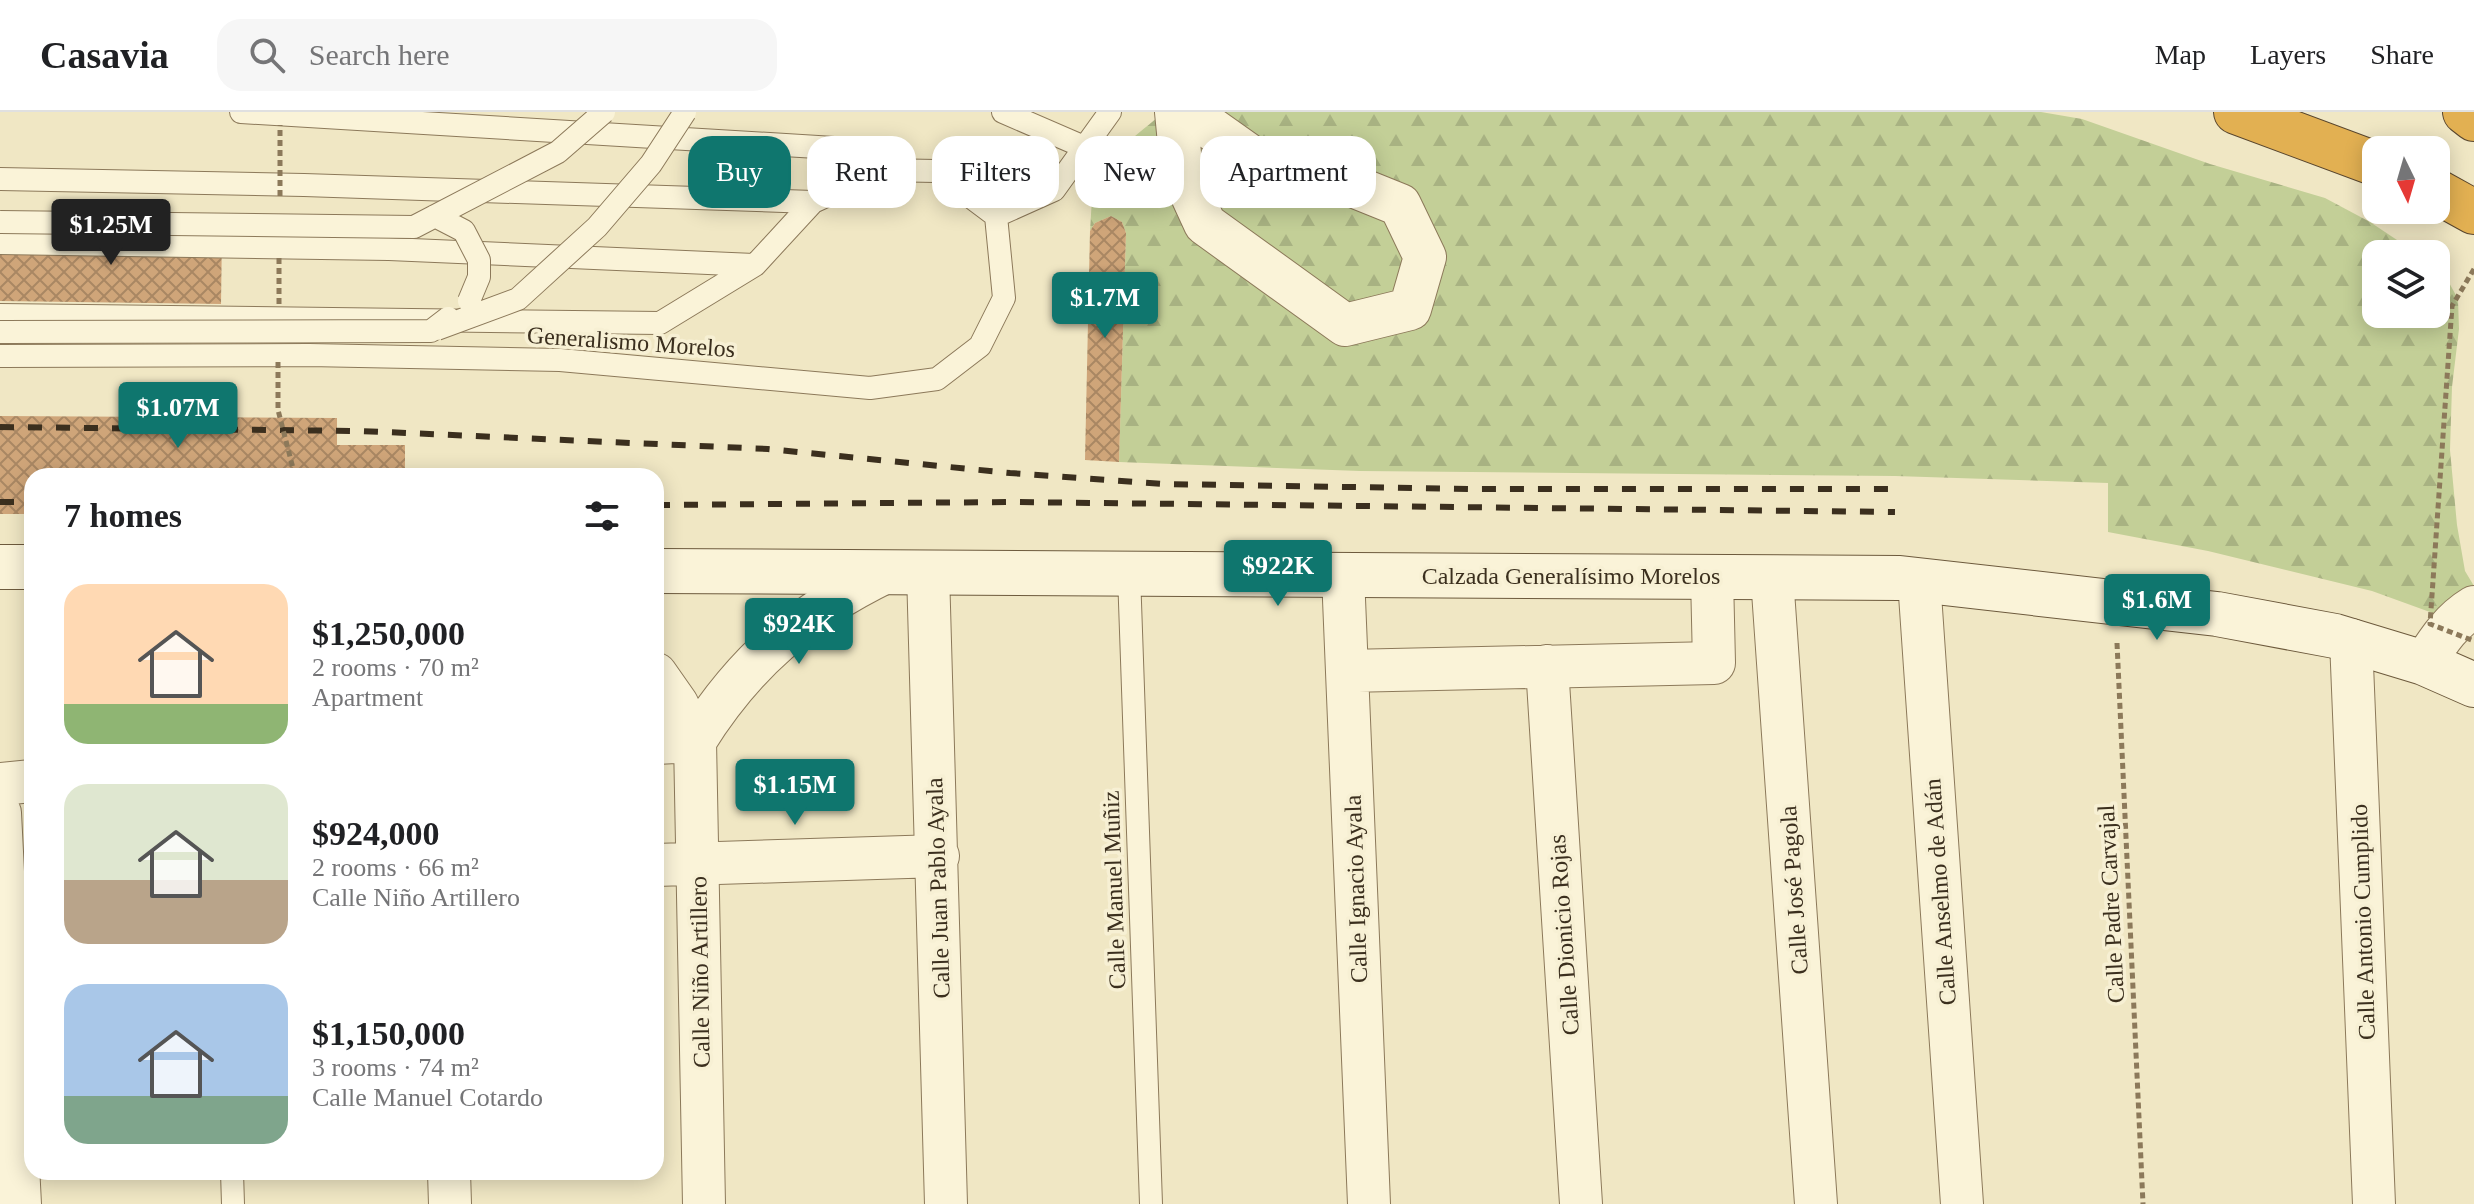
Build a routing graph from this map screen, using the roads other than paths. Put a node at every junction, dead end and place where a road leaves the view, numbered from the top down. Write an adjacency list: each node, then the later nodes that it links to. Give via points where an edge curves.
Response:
1 (241, 112): 14 (lane, Generalismo Morelos)
2 (604, 112): 21 (lane, bridge, via 558,152)
3 (685, 112): 28 (lane, bridge, via 651,164 597,227 518,299)
4 (1003, 112): 12 (lane)
5 (1110, 112): 11 (lane)
6 (1176, 112): 7 (street, via 1182,174 1205,224 1345,325 1410,309 1425,257 1400,205 1338,180 1260,163)
7 (1188, 112)
8 (2236, 112): 13 (highway)
9 (2465, 112): 10 (highway)
10 (2474, 119)
11 (1092, 136)
12 (1075, 143)
13 (2359, 143)
14 (807, 146)
15 (1075, 160): 22 (lane, via 1054,190)
16 (916, 171): 22 (lane, Generalismo Morelos, via 936,171)
17 (0, 179): 19 (lane, Generalismo Morelos)
18 (2452, 200): 24 (street)
19 (807, 202)
20 (807, 208): 26 (lane, Generalismo Morelos)
21 (435, 216): 23 (lane, bridge, via 414,227); 28 (lane, bridge, via 464,231 479,260 479,277 469,301)
22 (996, 216): 30 (lane, Generalismo Morelos, via 1004,298 980,346 937,379 910,383 870,388 560,360)
23 (0, 222)
24 (2474, 238)
25 (0, 243): 26 (lane, via 389,249)
26 (755, 265): 27 (lane, Generalismo Morelos, via 660,323)
27 (0, 315)
28 (431, 331): 29 (lane, bridge)
29 (0, 332)
30 (0, 356)
31 (0, 567): 32 (street)
32 (24, 567)
33 (664, 571): 34 (street, Calzada Generalísimo Morelos)
34 (907, 572): 35 (street, Calzada Generalísimo Morelos); 47 (street, via 842,593 802,620); 51 (street, Calle Juan Pablo Ayala)
35 (1129, 574): 36 (street, Calzada Generalísimo Morelos); 61 (lane, Calle Manuel Muñiz)
36 (1343, 575): 37 (street, Calzada Generalísimo Morelos); 44 (street, Calle Ignacio Ayala)
37 (1712, 577): 38 (street, Calzada Generalísimo Morelos); 43 (street, via 1714,663)
38 (1772, 577): 39 (street, Calzada Generalísimo Morelos); 64 (street, Calle José Pagola)
39 (1919, 580): 41 (street, Calzada Generalísimo Morelos, via 2217,614); 65 (street, Calle Anselmo de Adán)
40 (2474, 607): 42 (street, via 2458,618)
41 (2351, 640): 42 (street, Calzada Generalísimo Morelos); 66 (street, Calle Antonio Cumplido)
42 (2424, 663): 46 (street, Calzada Generalísimo Morelos)
43 (1547, 666): 44 (street); 63 (street, Calle Dionicio Rojas)
44 (1347, 671): 62 (street, Calle Ignacio Ayala)
45 (664, 685): 47 (street, Calle Niño Artillero, via 677,704)
46 (2474, 685)
47 (676, 742): 52 (street, Calle Niño Artillero)
48 (24, 782): 49 (street)
49 (0, 784)
50 (0, 813): 56 (street)
51 (938, 856): 52 (street); 60 (street, Calle Juan Pablo Ayala)
52 (698, 862): 53 (street); 59 (street, Calle Niño Artillero)
53 (664, 864)
54 (232, 1180): 57 (lane)
55 (449, 1180): 58 (street)
56 (20, 1204)
57 (233, 1204)
58 (450, 1204)
59 (704, 1204)
60 (946, 1204)
61 (1151, 1204)
62 (1369, 1204)
63 (1581, 1204)
64 (1816, 1204)
65 (1962, 1204)
66 (2374, 1204)

